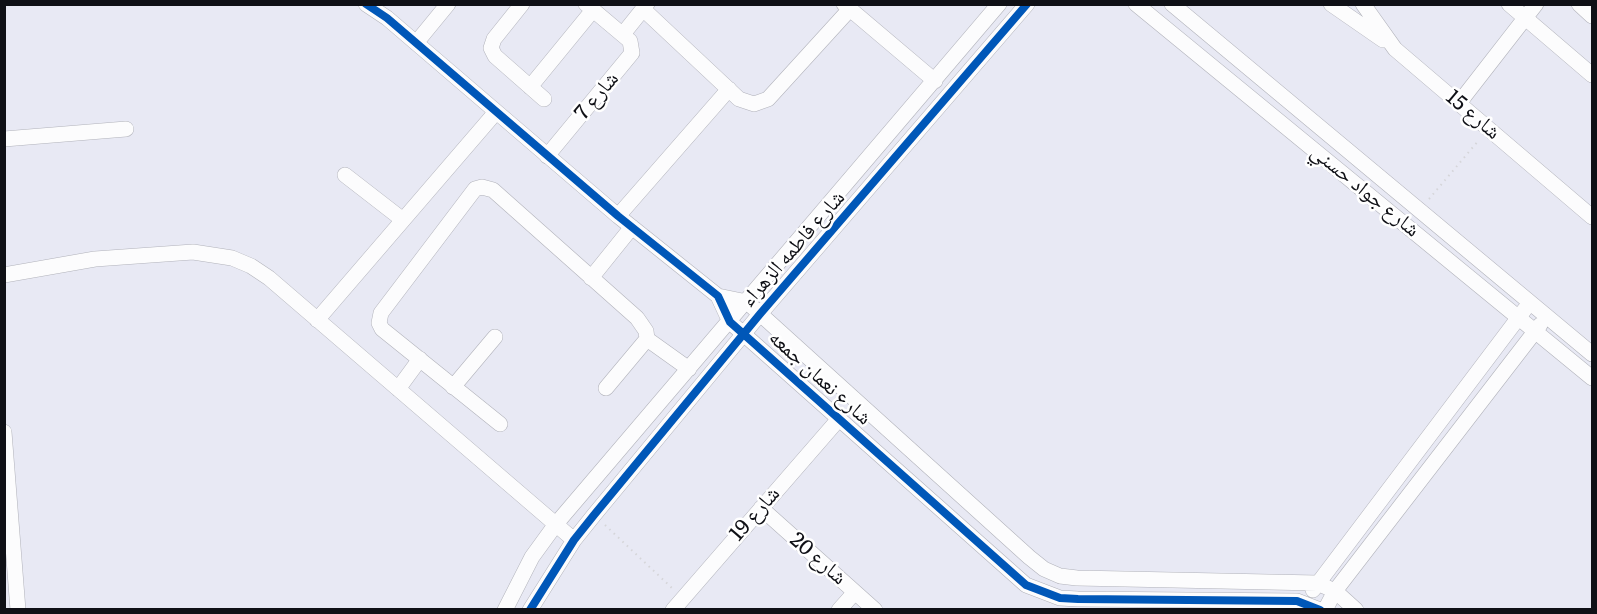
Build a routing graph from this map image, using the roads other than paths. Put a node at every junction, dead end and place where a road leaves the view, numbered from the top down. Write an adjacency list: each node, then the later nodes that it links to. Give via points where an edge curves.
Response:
1 (448, 4): 19 (street)
2 (522, 4): 23 (street, via 491,48)
3 (999, 4): 22 (street, شارع فاطمه الزهراء)
4 (1027, 4): 41 (street, شارع فاطمه الزهراء)
5 (1136, 4): 43 (street, شارع جواد حسني)
6 (1172, 4): 40 (street, شارع جواد حسني)
7 (1331, 4): 20 (street)
8 (1363, 4): 20 (street, شارع 15)
9 (1509, 4): 17 (street)
10 (1536, 4): 17 (street)
11 (1579, 4): 16 (street)
12 (369, 5): 19 (street, شارع نعمان جمعه)
13 (590, 7): 18 (street); 23 (street)
14 (645, 7): 18 (street); 24 (street)
15 (847, 7): 22 (street); 24 (street, via 768,99 754,105 746,103)
16 (1593, 16)
17 (1525, 18): 21 (street); 26 (street)
18 (623, 34): 30 (street, شارع 7, via 632,47 628,59)
19 (416, 43): 27 (street, شارع نعمان جمعه)
20 (1395, 49): 26 (street, شارع 15)
21 (1593, 75)
22 (935, 81): 39 (street, شارع فاطمه الزهراء)
23 (530, 87): 25 (street)
24 (729, 89): 32 (street)
25 (544, 99)
26 (1459, 103): 33 (street, شارع 15)
27 (496, 111): 30 (street, شارع نعمان جمعه); 34 (street)
28 (126, 129): 29 (street)
29 (4, 139)
30 (547, 156): 32 (street, شارع نعمان جمعه)
31 (345, 175): 34 (street)
32 (618, 216): 35 (street, شارع نعمان جمعه)
33 (1593, 217)
34 (403, 220): 44 (street)
35 (632, 227): 37 (street); 38 (street, شارع نعمان جمعه)
36 (4, 275): 44 (street, via 95,259 212,253 251,266)
37 (591, 278): 49 (street, via 637,318); 51 (street, via 493,190 475,189 380,318 382,329)
38 (718, 296): 39 (street, شارع نعمان جمعه); 45 (street, شارع نعمان جمعه)
39 (747, 302): 41 (street, شارع نعمان جمعه); 45 (street, شارع فاطمه الزهراء)
40 (1530, 302): 42 (street, شارع جواد حسني); 43 (street)
41 (760, 314): 47 (street, شارع فاطمه الزهراء); 59 (street, شارع نعمان جمعه)
42 (1547, 316): 46 (street); 50 (street, شارع جواد حسني)
43 (1519, 317): 46 (street, شارع جواد حسني); 68 (street)
44 (317, 320): 56 (street)
45 (730, 322): 47 (street, شارع نعمان جمعه); 52 (street, شارع فاطمه الزهراء)
46 (1535, 331): 53 (street, شارع جواد حسني); 69 (street)
47 (744, 334): 57 (street, شارع نعمان جمعه); 67 (street, شارع فاطمه الزهراء)
48 (495, 337): 54 (street)
49 (647, 339): 52 (street); 55 (street)
50 (1593, 354)
51 (420, 359): 54 (street); 56 (street)
52 (689, 369): 66 (street, شارع فاطمه الزهراء)
53 (1593, 378)
54 (453, 387): 58 (street)
55 (606, 388)
56 (398, 389): 66 (street)
57 (838, 420): 62 (street, شارع نعمان جمعه); 65 (street, شارع 19)
58 (500, 424)
59 (888, 430): 62 (street); 63 (street, شارع نعمان جمعه)
60 (4, 432): 61 (street)
61 (5, 450): 73 (street)
62 (874, 452): 64 (street, شارع نعمان جمعه)
63 (933, 471): 64 (street, via 932,480); 68 (street, شارع نعمان جمعه, via 1029,558 1060,576)
64 (920, 493): 72 (street, شارع نعمان جمعه, via 1026,585 1051,595)
65 (761, 508): 70 (street, شارع 20); 71 (street, شارع 19)
66 (556, 524): 67 (street); 74 (street, شارع فاطمه الزهراء, via 532,557)
67 (574, 540): 75 (street, شارع فاطمه الزهراء)
68 (1317, 583): 69 (street, شارع نعمان جمعه); 72 (street)
69 (1335, 591): 78 (street); 79 (street, شارع نعمان جمعه)
70 (855, 592): 76 (street); 77 (street, شارع 20)
71 (678, 604)
72 (1313, 606)
73 (18, 609)
74 (505, 609)
75 (530, 609)
76 (839, 609)
77 (875, 609)
78 (1325, 609)
79 (1356, 609)

